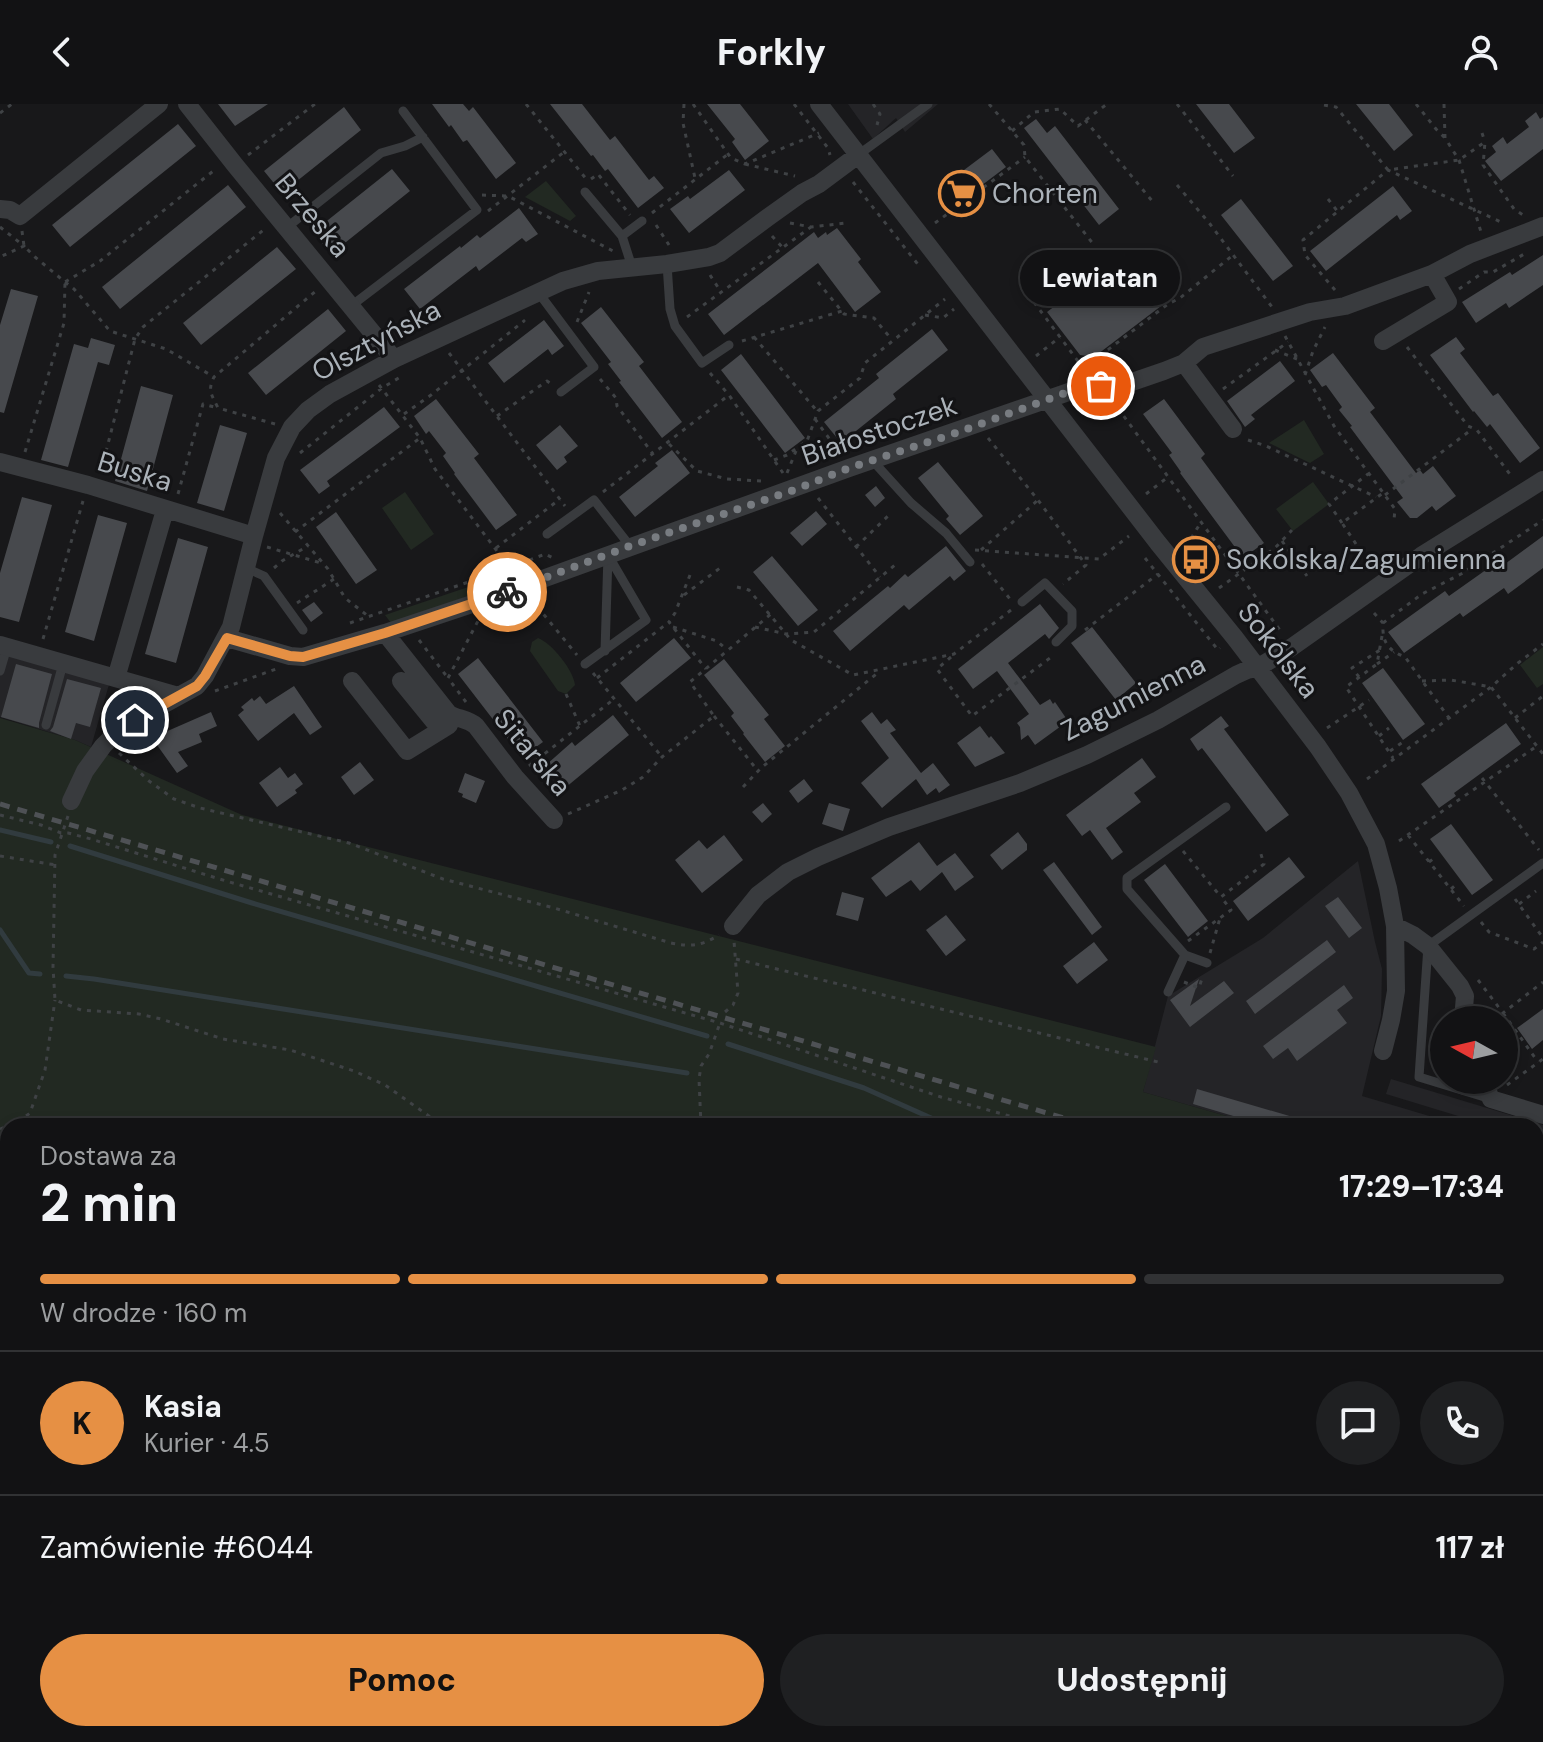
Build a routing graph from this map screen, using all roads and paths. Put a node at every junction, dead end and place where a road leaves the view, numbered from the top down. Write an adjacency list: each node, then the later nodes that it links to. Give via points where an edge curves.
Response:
1 (12, 104): 19 (path)
2 (159, 104): 50 (street)
3 (315, 104): 32 (path)
4 (526, 104): 28 (path)
5 (684, 104): 38 (path)
6 (693, 104): 29 (path)
7 (794, 104): 23 (path)
8 (819, 104): 27 (street, Sokólska)
9 (873, 104): 27 (path, via 880,114)
10 (928, 104): 27 (lane)
11 (989, 104): 21 (path)
12 (1107, 104): 20 (path)
13 (1177, 104): 37 (path)
14 (1416, 104): 25 (path)
15 (1444, 104): 25 (path)
16 (190, 105): 32 (street, Brzeska)
17 (1324, 105): 36 (path, via 1336,107)
18 (403, 111): 24 (lane)
19 (0, 113)
20 (1085, 120): 21 (path, via 1078,126 1060,109 1034,112); 45 (path)
21 (1011, 132): 30 (path, via 1024,145)
22 (1482, 133): 26 (path)
23 (818, 134): 33 (path, via 831,155); 34 (path)
24 (423, 137): 42 (lane); 53 (lane, via 381,153)
25 (1445, 138): 31 (path)
26 (1485, 142): 31 (path); 56 (path, via 1483,165 1514,209)
27 (865, 149): 35 (street, Olsztyńska); 111 (street, Sokólska)
28 (564, 152): 41 (path); 43 (path)
29 (728, 154): 34 (path); 38 (path)
30 (1025, 157): 55 (path); 61 (path)
31 (1459, 160): 36 (path); 47 (path)
32 (232, 162): 53 (street, Brzeska); 72 (path)
33 (822, 163)
34 (745, 164): 39 (path)
35 (841, 166): 51 (street, Olsztyńska); 69 (path)
36 (1388, 170): 47 (path); 49 (path)
37 (1233, 176)
38 (695, 178): 66 (path, via 649,215)
39 (805, 178)
40 (1177, 185): 64 (path)
41 (586, 187): 52 (path, via 598,174); 59 (lane)
42 (467, 196): 43 (path); 79 (lane, via 477,210)
43 (508, 196): 48 (path); 67 (path)
44 (1328, 199): 49 (path)
45 (1153, 202)
46 (0, 209): 50 (street)
47 (1475, 211): 60 (path); 63 (path)
48 (487, 212)
49 (1338, 212): 80 (path, via 1303,240 1305,255 1335,289)
50 (20, 216): 62 (path)
51 (767, 218): 58 (path); 66 (street, Olsztyńska, via 720,253)
52 (640, 222): 59 (lane)
53 (283, 223): 71 (street, Brzeska); 91 (path, via 143,327)
54 (846, 223): 58 (path)
55 (935, 223)
56 (1543, 226): 60 (street, Białostoczek)
57 (0, 227): 62 (path)
58 (811, 227): 85 (path)
59 (622, 236): 67 (lane)
60 (1528, 241): 63 (street, Białostoczek); 76 (path, via 1493,272 1484,272)
61 (1094, 245)
62 (24, 246): 65 (path); 72 (path)
63 (1486, 248): 70 (street, Białostoczek)
64 (1233, 255): 84 (path); 88 (path, via 1083,369)
65 (0, 260)
66 (674, 262): 67 (street, Olsztyńska); 85 (lane, via 670,309)
67 (631, 264): 68 (street, Olsztyńska)
68 (598, 271): 74 (street, Olsztyńska); 86 (path)
69 (926, 274)
70 (1432, 274): 76 (street); 80 (street, Białostoczek)
71 (329, 280): 79 (street, Brzeska); 106 (path)
72 (65, 282): 91 (path, via 110,331); 129 (path, via 64,323)
73 (818, 282): 82 (path)
74 (538, 292): 78 (street, Olsztyńska); 86 (lane)
75 (1028, 294): 88 (path)
76 (1446, 298): 90 (street, via 1448,302)
77 (945, 299): 92 (path)
78 (510, 305): 89 (street, Olsztyńska); 102 (path, via 524,321)
79 (351, 306): 97 (street, Brzeska)
80 (1341, 306): 84 (street, Białostoczek); 104 (path, via 1313,351)
81 (954, 309): 83 (path, via 943,318)
82 (842, 311): 87 (path); 92 (path, via 874,318)
83 (925, 315)
84 (1278, 322): 93 (path); 100 (street, Białostoczek, via 1203,347)
85 (675, 326): 99 (lane)
86 (571, 337): 101 (lane)
87 (754, 337): 94 (path); 114 (path)
88 (1060, 337): 96 (path)
89 (437, 338): 97 (street, Olsztyńska); 102 (path)
90 (1390, 338): 118 (path)
91 (135, 339): 106 (path, via 180,356); 137 (path)
92 (893, 340): 114 (path, via 865,363 860,378)
93 (1288, 342): 95 (path); 98 (path)
94 (729, 345): 99 (lane)
95 (1275, 350): 98 (path); 112 (path)
96 (1036, 356)
97 (394, 359): 103 (street, Olsztyńska)
98 (1297, 359): 104 (path)
99 (702, 363): 110 (path)
100 (1184, 363): 107 (street, Białostoczek, via 1132,382); 112 (street)
101 (591, 369): 109 (lane); 126 (path)
102 (462, 370): 115 (path); 116 (path)
103 (369, 372): 108 (path); 120 (street, Olsztyńska, via 324,398)
104 (1305, 375): 130 (path)
105 (402, 376): 108 (path)
106 (214, 377): 113 (path, via 210,391)
107 (1101, 386): 111 (street, Białostoczek); 131 (path)
108 (382, 388): 115 (path); 125 (path)
109 (561, 392): 116 (path, via 547,381)
110 (729, 395): 123 (path); 127 (path)
111 (1049, 399): 128 (street, Białostoczek); 220 (street, Sokólska)
112 (1210, 399): 119 (street)
113 (218, 408): 120 (path); 145 (path, via 203,404)
114 (818, 411): 117 (path)
115 (403, 414): 121 (path)
116 (497, 416): 142 (path)
117 (815, 419): 124 (path); 124 (path, via 844,459)
118 (1472, 428): 135 (path); 140 (path)
119 (1233, 429): 136 (path)
120 (290, 430): 138 (street, Olsztyńska)
121 (420, 438): 153 (path); 163 (path, via 435,469)
122 (988, 438): 144 (path)
123 (667, 443): 126 (path); 133 (path, via 697,471)
124 (800, 446): 127 (path); 134 (path)
125 (298, 454)
126 (653, 454): 143 (path)
127 (774, 460): 134 (path)
128 (872, 460): 134 (street, Białostoczek); 169 (lane)
129 (6, 466): 137 (street, Buska)
130 (1369, 473): 136 (path); 140 (path)
131 (1168, 477): 139 (path); 150 (path)
132 (1543, 480): 208 (street, Zagumienna, via 1421,556)
133 (766, 481)
134 (796, 483): 160 (street, Białostoczek); 161 (path)
135 (1517, 483)
136 (1351, 486): 141 (path); 151 (path, via 1329,504)
137 (92, 487): 145 (street, Buska); 215 (path)
138 (265, 494): 153 (path); 156 (street, Olsztyńska)
139 (1146, 494)
140 (1384, 494): 141 (path); 148 (path, via 1395,509)
141 (1376, 497): 151 (path)
142 (560, 499): 146 (path); 163 (path)
143 (594, 500): 146 (lane); 160 (lane)
144 (1038, 500): 164 (path); 168 (path)
145 (169, 511): 156 (street, Buska); 227 (street)
146 (573, 515): 154 (lane)
147 (889, 515): 161 (path)
148 (1394, 520)
149 (1543, 520): 194 (path)
150 (1201, 522): 162 (path); 177 (path)
151 (1342, 523): 158 (path)
152 (1292, 530): 157 (path)
153 (295, 532): 159 (path)
154 (547, 534)
155 (1129, 536): 168 (path, via 1099,559)
156 (253, 539): 166 (path); 172 (street, Olsztyńska)
157 (1282, 541): 177 (path); 180 (path)
158 (1356, 544)
159 (308, 546): 166 (path); 170 (path)
160 (630, 546): 167 (street, Białostoczek)
161 (856, 547): 181 (path)
162 (1186, 547)
163 (495, 549): 173 (path)
164 (981, 550): 168 (path); 214 (path, via 969,549 1016,606)
165 (1142, 554): 176 (path)
166 (293, 555): 170 (path); 179 (path)
167 (608, 555): 175 (street, Białostoczek); 212 (lane); 212 (lane, via 646,620)
168 (1082, 557): 185 (path, via 1086,565)
169 (970, 562)
170 (323, 563): 182 (path)
171 (895, 565): 181 (path)
172 (246, 568): 179 (lane); 204 (street, Olsztyńska)
173 (509, 568): 175 (path, via 545,554); 192 (path)
174 (720, 568): 186 (path)
175 (573, 569): 187 (street, Białostoczek)
176 (1158, 574): 202 (path); 210 (path)
177 (1239, 574): 184 (path); 208 (path)
178 (690, 575): 186 (path)
179 (264, 576): 189 (lane)
180 (1307, 576)
181 (880, 577): 201 (path, via 814,632)
182 (334, 579): 189 (path); 192 (path, via 345,598)
183 (737, 587): 191 (path, via 749,590)
184 (1219, 588)
185 (1054, 591): 188 (lane, via 1045,583); 207 (lane, via 1072,611 1072,626)
186 (681, 597): 193 (path)
187 (490, 598): 196 (street, Białostoczek); 225 (path)
188 (1022, 602)
189 (289, 609): 199 (lane)
190 (1374, 613): 194 (path)
191 (771, 614): 198 (path); 201 (path)
192 (369, 617): 195 (path)
193 (669, 622): 197 (path); 226 (path)
194 (1383, 623): 203 (path)
195 (341, 626)
196 (409, 626): 200 (street, Białostoczek); 225 (path)
197 (673, 627): 209 (path, via 717,641); 221 (path)
198 (755, 627): 201 (path); 209 (path)
199 (303, 630)
200 (385, 633): 216 (street, Białostoczek); 241 (street, Sitarska, via 449,714)
201 (786, 634): 222 (path, via 853,675)
202 (1079, 634)
203 (1382, 636): 211 (path); 213 (path)
204 (227, 638): 216 (street, Białostoczek, via 290,656); 233 (street, Olsztyńska, via 201,682)
205 (1543, 644): 231 (path)
206 (4, 646): 215 (street); 223 (lane)
207 (1058, 646): 214 (path, via 972,716 937,669)
208 (1292, 647): 220 (street, Zagumienna)
209 (727, 650): 221 (path)
210 (1218, 650)
211 (1380, 650): 219 (path); 224 (path, via 1352,668)
212 (605, 651): 218 (lane)
213 (1394, 652): 219 (path); 230 (path, via 1405,657)
214 (954, 654): 222 (path)
215 (38, 656): 217 (street)
216 (309, 656): 233 (path, via 208,694)
217 (63, 664): 227 (street); 242 (lane)
218 (585, 664)
219 (1377, 664): 224 (path)
220 (1257, 668): 283 (street, Zagumienna, via 1087,755 818,857 758,895); 284 (street, Sokólska, via 1349,793 1376,844)
221 (706, 669): 238 (path, via 690,682)
222 (883, 669): 256 (path)
223 (0, 671)
224 (1359, 677): 237 (path, via 1346,687)
225 (448, 678): 241 (path, via 471,710)
226 (597, 678)
227 (118, 679): 233 (street); 248 (path, via 106,718)
228 (352, 681): 246 (street, via 407,751)
229 (401, 681): 246 (street)
230 (1422, 681): 231 (path); 239 (path)
231 (1491, 687): 239 (path); 240 (path)
232 (566, 694): 243 (path)
233 (182, 695): 248 (street, Olsztyńska)
234 (1543, 696): 240 (path)
235 (614, 699): 243 (path)
236 (1369, 700): 237 (path)
237 (1359, 707): 244 (path); 247 (path)
238 (714, 716): 256 (path); 264 (path, via 643,777)
239 (1449, 718): 254 (path)
240 (1515, 718): 250 (path)
241 (463, 719): 246 (street); 257 (street, Sitarska, via 476,726)
242 (46, 725)
243 (580, 726): 257 (path)
244 (1327, 728)
245 (1389, 728): 247 (path)
246 (441, 730)
247 (1379, 736): 251 (path)
248 (110, 739): 261 (street, Olsztyńska, via 93,758); 283 (path, via 149,781 174,799 200,808 349,843 443,879 671,943 691,947)
249 (1403, 742): 251 (path)
250 (1537, 746): 252 (path); 255 (path)
251 (1389, 752): 254 (path)
252 (1542, 752)
253 (1510, 757): 255 (path)
254 (1394, 759): 258 (path)
255 (1513, 762): 259 (path)
256 (758, 771): 260 (path)
257 (515, 777): 264 (street, Sitarska)
258 (1367, 779)
259 (1484, 779): 266 (path); 270 (path)
260 (743, 787)
261 (71, 801)
262 (1226, 807): 268 (lane)
263 (0, 815): 265 (path)
264 (554, 820)
265 (61, 833): 275 (path); 297 (path)
266 (1408, 835): 267 (path); 273 (path)
267 (1399, 841)
268 (1176, 843): 280 (path); 287 (lane, via 1126,883)
269 (1260, 851): 280 (path, via 1264,864)
270 (1543, 855)
271 (0, 856): 275 (path)
272 (1437, 856): 273 (path)
273 (1429, 862): 277 (path)
274 (1543, 863): 278 (lane)
275 (56, 865): 292 (path)
276 (1458, 883): 277 (path)
277 (1451, 889): 282 (path)
278 (1508, 889): 281 (path); 282 (lane)
279 (1536, 891): 281 (path)
280 (1221, 897): 287 (path, via 1231,910)
281 (1519, 904): 285 (path)
282 (1472, 916): 285 (path, via 1489,932 1534,949); 286 (lane)
283 (733, 926)
284 (1395, 926): 286 (street); 299 (street, Sokólska, via 1396,991)
285 (1543, 940)
286 (1428, 946): 293 (street, via 1465,996); 304 (lane, via 1419,1077)
287 (1182, 951): 288 (lane); 291 (lane)
288 (1207, 963)
289 (1478, 980): 294 (path)
290 (1543, 982): 295 (path)
291 (1168, 992)
292 (55, 1000): 306 (path, via 45,1070); 307 (path, via 81,1010 139,1014 223,1039 290,1050 385,1085)
293 (1464, 1006)
294 (1498, 1006)
295 (1512, 1006)
296 (725, 1012): 301 (path, via 738,993 736,959)
297 (720, 1023): 308 (path, via 701,1066); 309 (path)
298 (1518, 1034): 302 (path)
299 (1383, 1051)
300 (1543, 1059): 302 (path)
301 (1158, 1062)
302 (1538, 1063): 304 (path)
303 (1489, 1094): 304 (street)
304 (1491, 1099): 305 (street)
305 (1543, 1115)
306 (24, 1118)
307 (432, 1118)
308 (701, 1118)
309 (1017, 1118)

